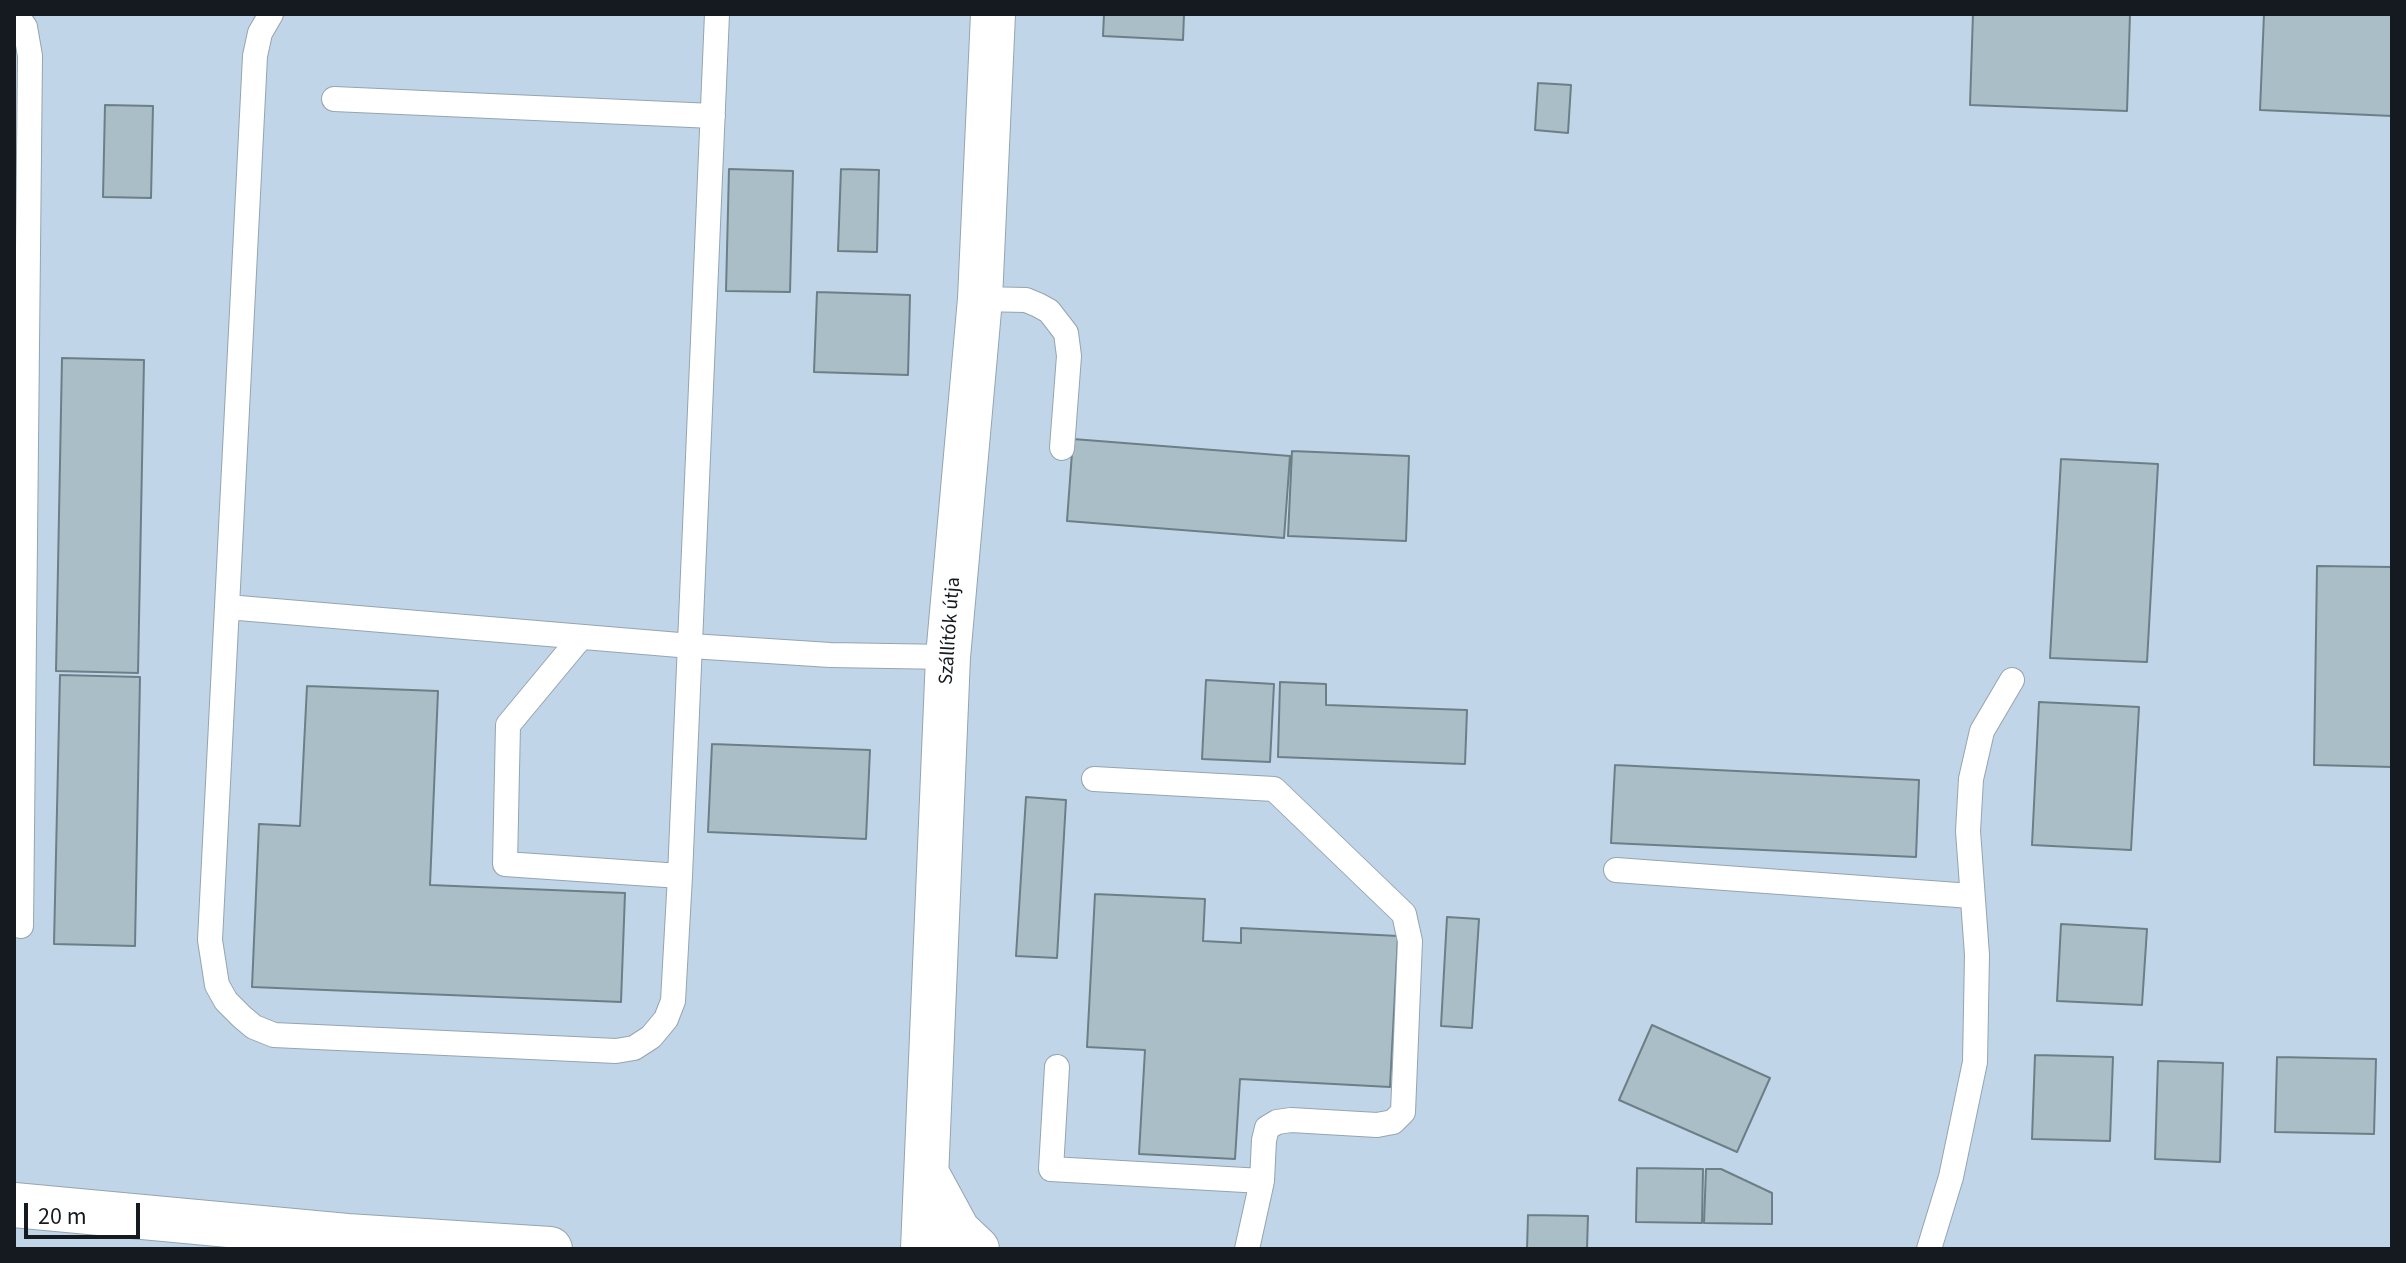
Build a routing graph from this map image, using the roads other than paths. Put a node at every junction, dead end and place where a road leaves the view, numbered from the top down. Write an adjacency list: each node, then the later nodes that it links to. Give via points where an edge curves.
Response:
1 (16, 14): 9 (lane, via 25,27 30,56)
2 (271, 14): 10 (lane, via 255,56)
3 (717, 14): 6 (lane)
4 (993, 14): 7 (street, Szállítók útja)
5 (334, 99): 6 (lane)
6 (713, 116): 12 (lane)
7 (980, 299): 8 (lane, via 1026,300 1049,311 1066,333); 13 (street, Szállítók útja)
8 (1062, 448)
9 (21, 472): 15 (lane)
10 (227, 607): 11 (lane); 18 (lane, via 210,940 217,985 254,1027 298,1037 634,1048 666,1019 673,1001)
11 (581, 637): 12 (lane); 18 (lane, via 508,725 505,864)
12 (691, 646): 13 (lane); 18 (lane)
13 (948, 657): 22 (street, Szállítók útja)
14 (2012, 680): 19 (lane, via 1982,731 1971,779)
15 (19, 753): 20 (lane)
16 (1094, 779): 23 (lane, via 1274,789 1404,914 1410,941 1403,1112 1393,1122 1377,1125 1277,1122 1267,1128)
17 (1616, 870): 19 (lane)
18 (680, 876)
19 (1971, 896): 30 (lane, via 1977,955 1975,1062 1951,1177)
20 (21, 926)
21 (1057, 1067): 23 (lane, via 1051,1169)
22 (927, 1174): 27 (street, Szállítók útja); 28 (street, via 958,1231)
23 (1262, 1181): 29 (lane)
24 (14, 1205): 25 (street)
25 (346, 1243): 26 (street)
26 (550, 1249)
27 (923, 1249)
28 (977, 1249)
29 (1247, 1249)
30 (1929, 1249)

